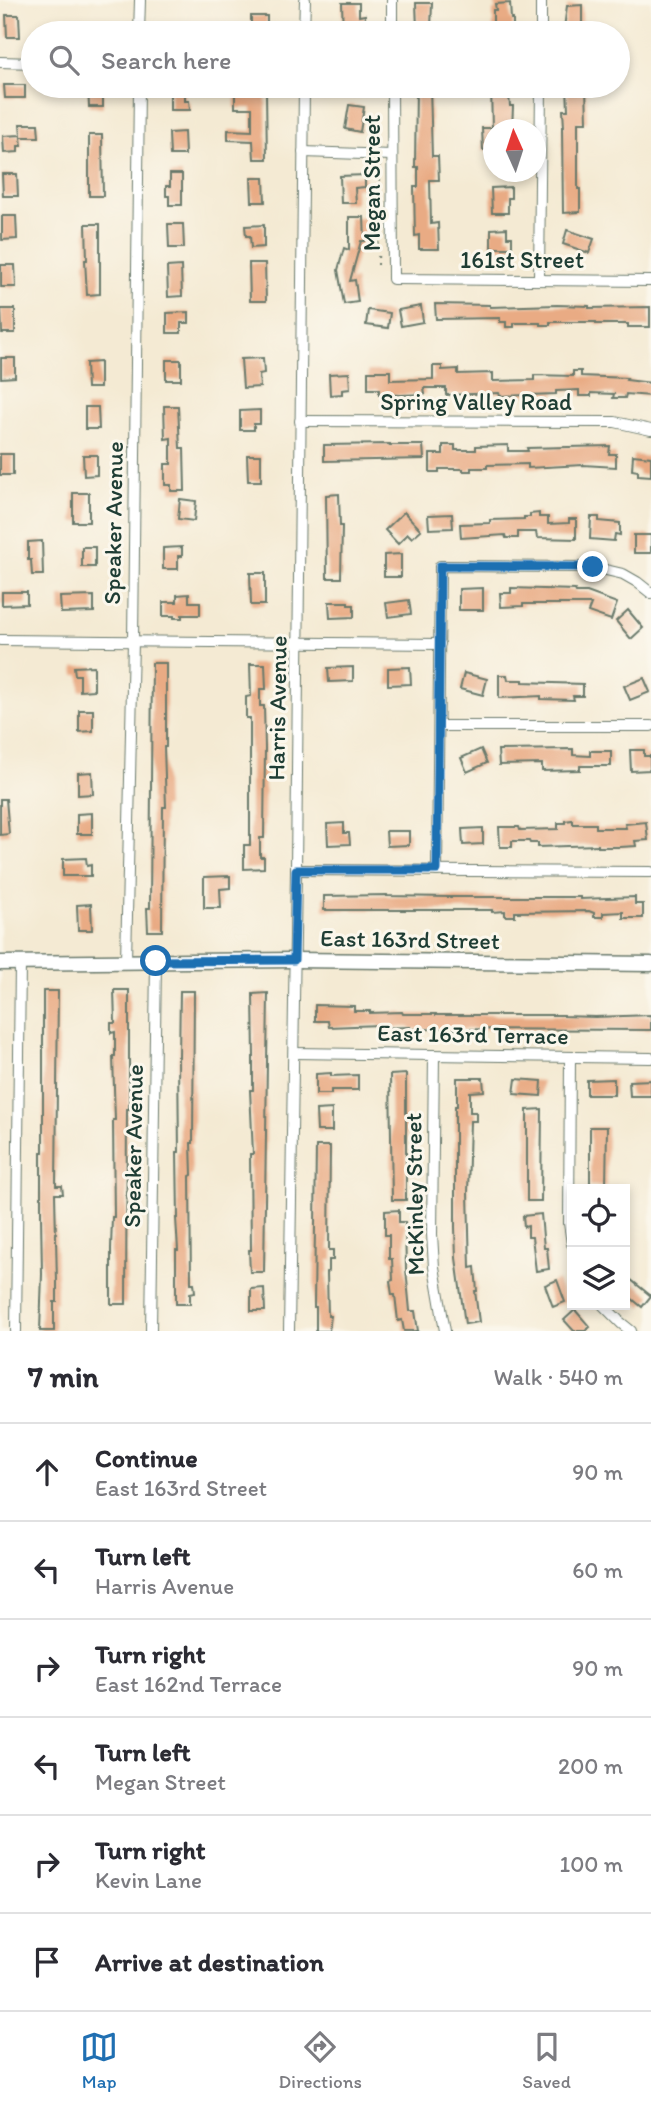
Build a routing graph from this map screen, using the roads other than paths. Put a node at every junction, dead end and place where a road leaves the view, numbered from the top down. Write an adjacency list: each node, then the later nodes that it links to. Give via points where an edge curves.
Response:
1 (140, 0): 5 (street)
2 (305, 0): 6 (street)
3 (392, 0): 7 (street)
4 (541, 0): 8 (street)
5 (139, 21)
6 (304, 21)
7 (392, 21)
8 (541, 21)
9 (0, 62): 10 (street)
10 (21, 63)
11 (139, 98): 24 (street, Speaker Avenue)
12 (304, 98): 15 (street, Harris Avenue)
13 (392, 98): 16 (street, Megan Street)
14 (541, 98): 18 (street)
15 (303, 152): 16 (street); 20 (street, Harris Avenue)
16 (392, 155): 17 (street, Megan Street)
17 (393, 279): 18 (street, 161st Street)
18 (539, 280): 19 (street, 161st Street)
19 (651, 281)
20 (300, 421): 21 (street, Spring Valley Road, via 615,422); 25 (street, Harris Avenue)
21 (651, 430)
22 (651, 593): 26 (street, via 623,574 593,567 440,566)
23 (0, 640): 24 (street)
24 (133, 641): 25 (street); 33 (street, Speaker Avenue)
25 (299, 643): 26 (street); 29 (street, Harris Avenue)
26 (440, 645): 27 (street)
27 (439, 726): 28 (street); 30 (street)
28 (651, 726)
29 (296, 870): 30 (street); 32 (street, Harris Avenue)
30 (437, 870): 31 (street)
31 (651, 872)
32 (294, 960): 34 (street, East 163rd Street); 37 (street, East 163rd Street); 38 (street, Harris Avenue)
33 (126, 961): 34 (street, East 163rd Street); 36 (street, East 163rd Street)
34 (156, 961): 45 (street, Speaker Avenue)
35 (0, 963): 36 (street, East 163rd Street)
36 (20, 963): 44 (street)
37 (651, 964)
38 (293, 1053): 39 (street, East 163rd Terrace); 46 (street, Harris Avenue)
39 (434, 1055): 40 (street, East 163rd Terrace); 47 (street, McKinley Street, via 432,1234)
40 (570, 1057): 41 (street, East 163rd Terrace); 42 (street)
41 (651, 1058)
42 (569, 1184)
43 (608, 1310): 48 (street)
44 (16, 1331)
45 (151, 1331)
46 (289, 1331)
47 (445, 1331)
48 (631, 1331)

